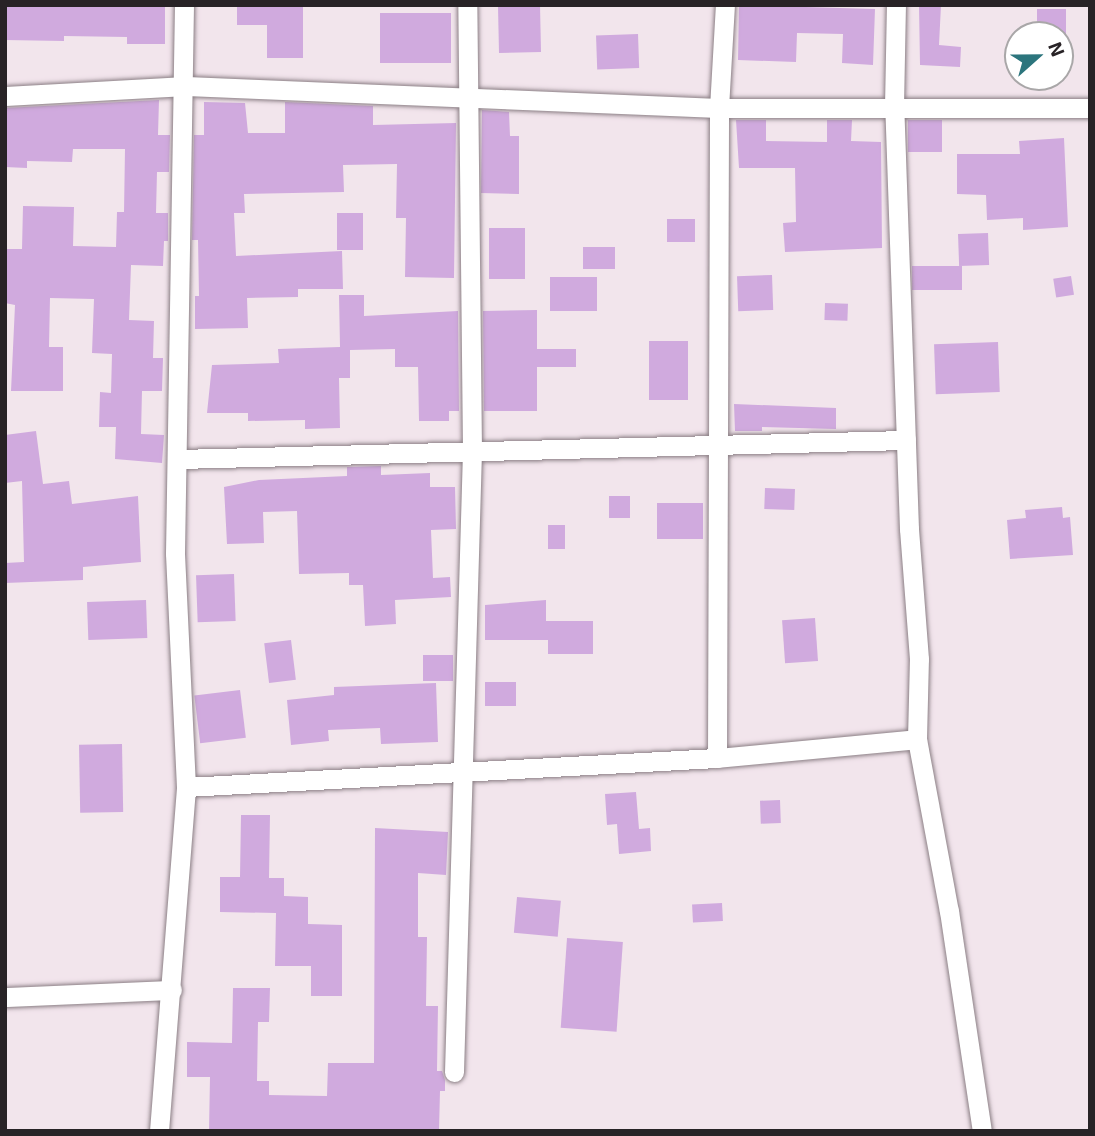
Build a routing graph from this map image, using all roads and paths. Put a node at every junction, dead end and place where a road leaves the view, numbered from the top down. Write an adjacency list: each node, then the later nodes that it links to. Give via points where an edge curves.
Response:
1 (184, 5): 5 (street)
2 (467, 5): 6 (street)
3 (726, 5): 9 (street)
4 (896, 5): 8 (street)
5 (186, 86): 6 (street); 7 (street); 14 (street)
6 (468, 94): 9 (street); 13 (street)
7 (5, 96)
8 (894, 107): 9 (street); 10 (street); 11 (street)
9 (719, 108): 12 (street)
10 (1090, 108)
11 (906, 440): 12 (street); 15 (street, via 919,659)
12 (718, 444): 13 (street); 16 (street)
13 (472, 451): 14 (street); 17 (street)
14 (179, 460): 18 (street, via 175,553)
15 (917, 739): 16 (street); 23 (street)
16 (717, 758): 17 (street)
17 (464, 772): 18 (street); 21 (street)
18 (186, 787): 19 (street)
19 (172, 990): 20 (street); 22 (street)
20 (5, 997)
21 (454, 1072)
22 (159, 1131)
23 (982, 1131)

